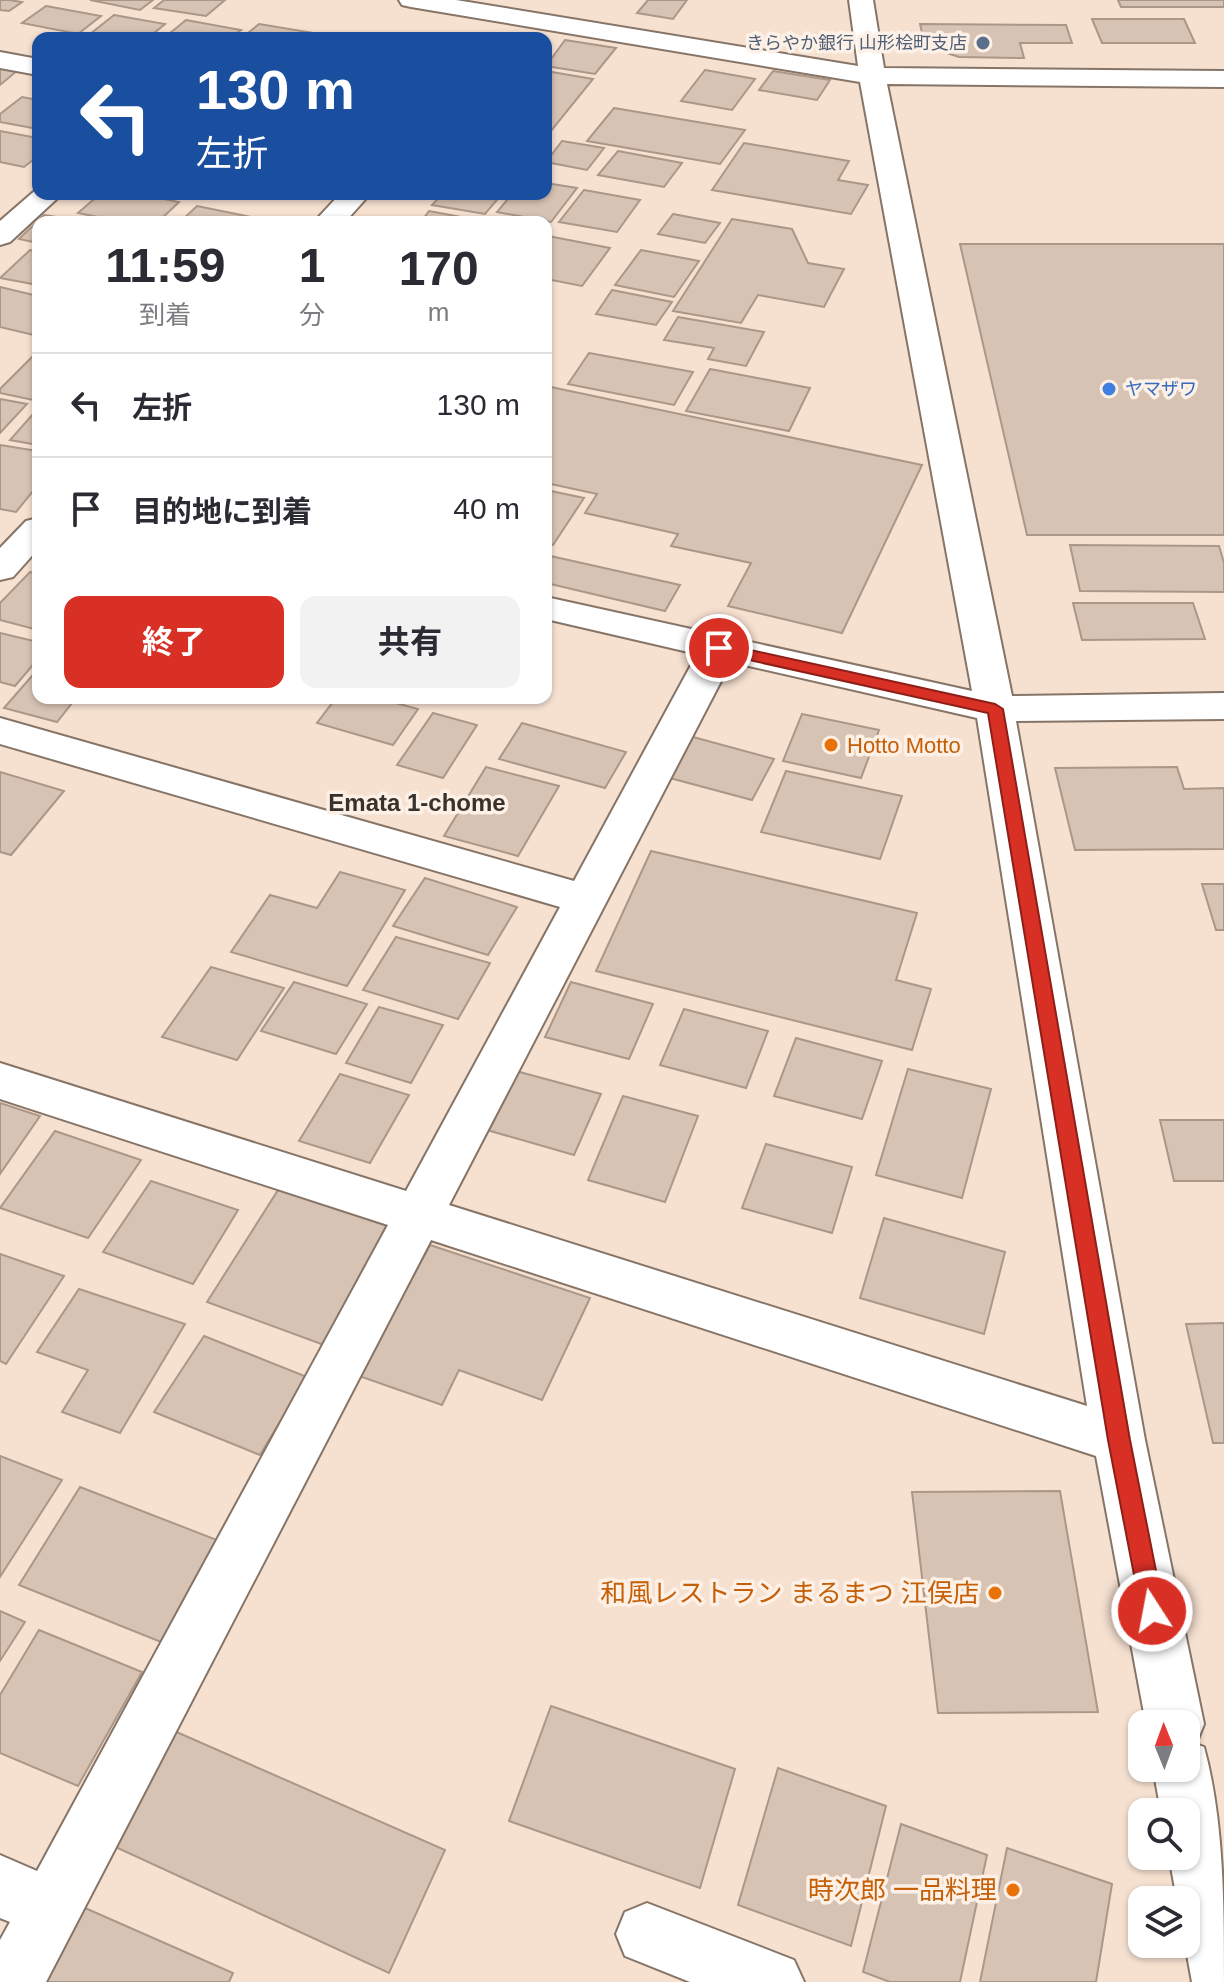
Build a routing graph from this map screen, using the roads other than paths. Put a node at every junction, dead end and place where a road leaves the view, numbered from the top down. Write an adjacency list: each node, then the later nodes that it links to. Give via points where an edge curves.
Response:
1 (411, 0): 3 (street)
2 (861, 0): 7 (street)
3 (530, 9): 4 (street); 7 (street)
4 (509, 32)
5 (0, 60): 6 (street)
6 (32, 66)
7 (872, 76): 8 (street); 18 (street)
8 (1224, 79)
9 (41, 200): 12 (street)
10 (350, 200): 11 (street)
11 (335, 216)
12 (0, 236)
13 (32, 534): 14 (street)
14 (0, 569)
15 (552, 609): 16 (street)
16 (719, 648): 18 (street); 20 (street)
17 (1224, 706): 18 (street)
18 (995, 709): 23 (street)
19 (0, 731): 20 (street)
20 (585, 899): 22 (street)
21 (0, 1081): 22 (street)
22 (419, 1215): 23 (street); 27 (street)
23 (1119, 1440): 24 (street)
24 (1172, 1710)
25 (1188, 1782): 26 (street)
26 (1212, 1853): 31 (street)
27 (25, 1898): 29 (street)
28 (647, 1934): 30 (street)
29 (12, 1982)
30 (772, 1982)
31 (1224, 1982)

